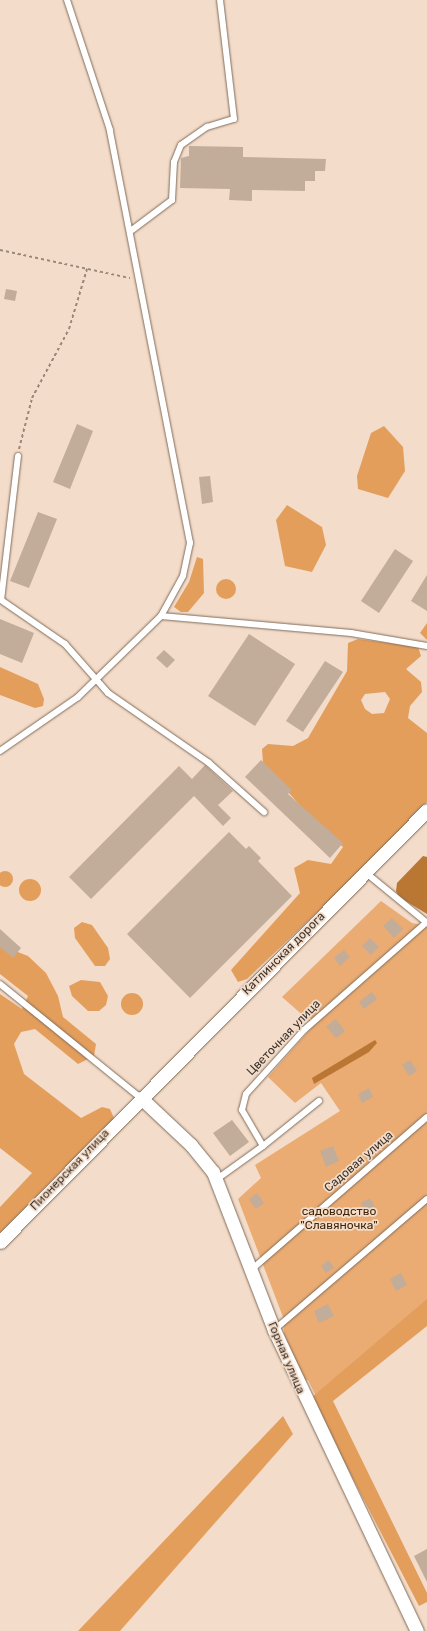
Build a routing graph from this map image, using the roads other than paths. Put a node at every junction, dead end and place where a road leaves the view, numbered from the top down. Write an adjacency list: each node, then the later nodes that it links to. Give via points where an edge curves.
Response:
1 (67, 0): 3 (lane, via 110,130)
2 (220, 0): 3 (lane, via 234,119 207,127 181,145 174,162 172,200)
3 (132, 230): 5 (lane, via 138,279 190,543 183,576)
4 (18, 456): 7 (lane, via 0,600 65,644)
5 (162, 616): 6 (lane, via 351,633); 7 (lane)
6 (427, 646)
7 (95, 680): 8 (lane, via 78,697); 10 (lane, via 108,693 209,763)
8 (0, 751)
9 (427, 810): 11 (street, Катлинская дорога)
10 (264, 812)
11 (365, 872): 12 (lane); 14 (street, Катлинская дорога)
12 (426, 923): 17 (lane, Цветочная улица, via 304,1030 246,1094 242,1110)
13 (0, 984): 14 (lane)
14 (141, 1098): 18 (street, Горная улица, via 191,1144); 20 (street, Пионерская улица)
15 (318, 1101): 17 (lane)
16 (427, 1116): 21 (lane, Садовая улица)
17 (263, 1146): 18 (lane)
18 (217, 1179): 21 (street, Горная улица)
19 (427, 1199): 22 (lane)
20 (0, 1242)
21 (251, 1270): 22 (street, Горная улица)
22 (274, 1330): 23 (street, Горная улица)
23 (417, 1631)

